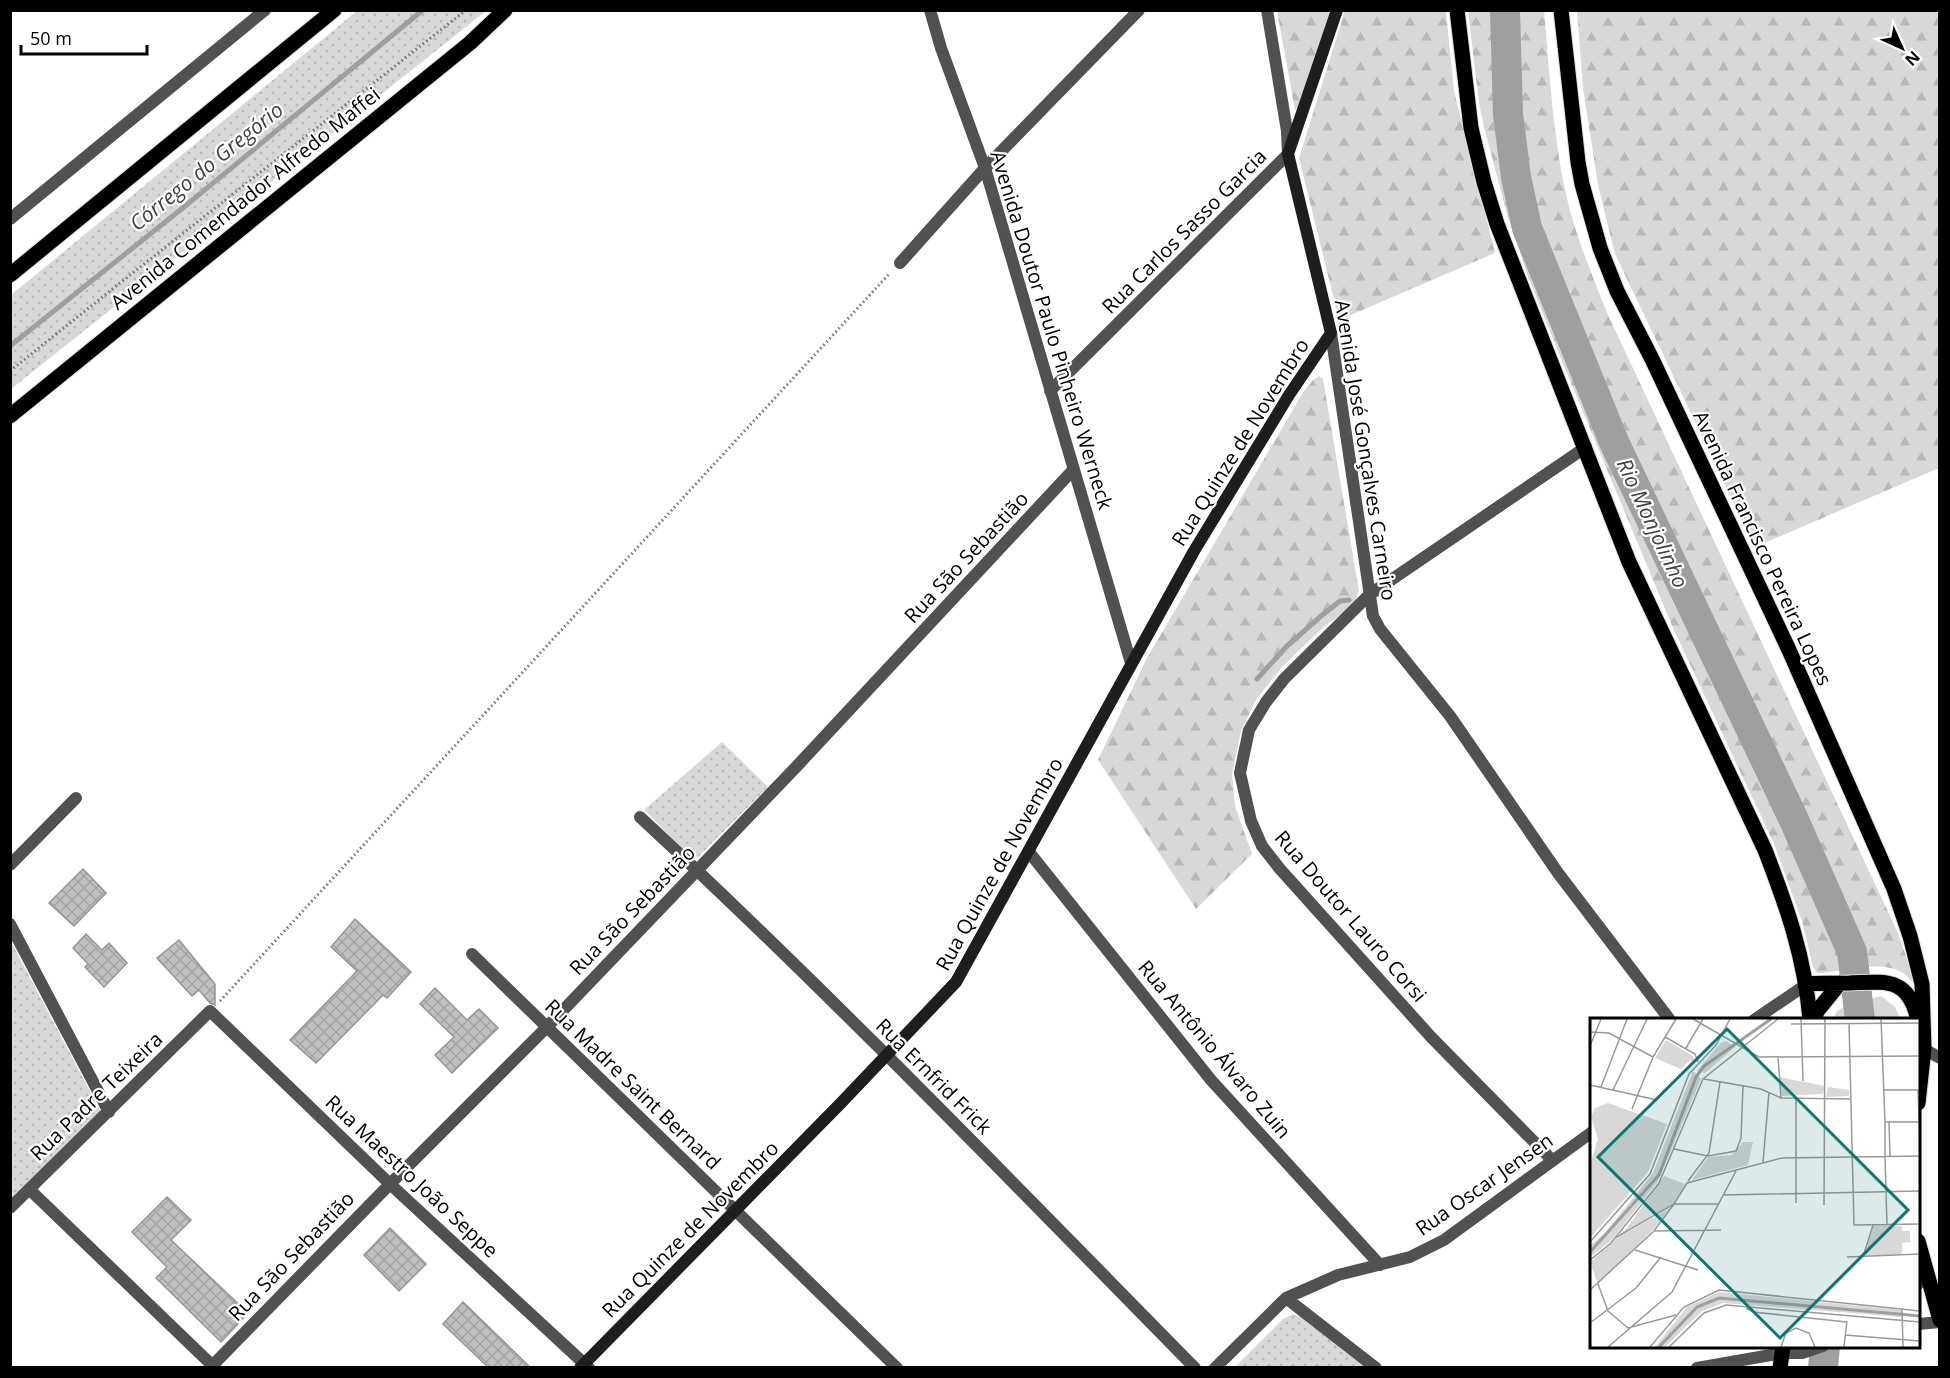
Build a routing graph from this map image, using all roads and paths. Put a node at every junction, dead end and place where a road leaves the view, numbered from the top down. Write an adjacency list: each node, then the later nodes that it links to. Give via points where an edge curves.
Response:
1 (265, 10): 13 (street)
2 (334, 10): 16 (main road)
3 (466, 10): 18 (path)
4 (505, 10): 20 (main road, Avenida Comendador Alfredo Maffei, via 470,43)
5 (930, 10): 12 (street, Avenida Doutor Paulo Pinheiro Werneck)
6 (1139, 10): 12 (street)
7 (1267, 10): 11 (street, Avenida José Gonçalves Carneiro)
8 (1337, 10): 11 (main road, Rua Carlos Sasso Garcia)
9 (1457, 10): 21 (main road, via 1471,128 1484,182 1512,264)
10 (1561, 10): 42 (main road, Avenida Francisco Pereira Lopes, via 1578,162 1600,248 1789,650 1894,889 1922,984)
11 (1288, 154): 17 (main road, Avenida José Gonçalves Carneiro); 19 (street, Rua Carlos Sasso Garcia)
12 (985, 168): 15 (street); 19 (street, Avenida Doutor Paulo Pinheiro Werneck)
13 (17, 208): 14 (street)
14 (10, 219)
15 (900, 263): 34 (path)
16 (10, 275)
17 (1331, 333): 23 (street, Avenida José Gonçalves Carneiro); 24 (main road, Rua Quinze de Novembro, via 1194,551)
18 (10, 371)
19 (1050, 391): 22 (street, Avenida Doutor Paulo Pinheiro Werneck)
20 (10, 416)
21 (1586, 447): 23 (street, Rua Doutor Lauro Corsi); 33 (main road, via 1629,562 1765,850)
22 (1073, 470): 24 (street, Avenida Doutor Paulo Pinheiro Werneck); 29 (street, Rua São Sebastião)
23 (1369, 595): 35 (street, Avenida José Gonçalves Carneiro, via 1380,629 1450,716 1558,873); 48 (street, Rua Doutor Lauro Corsi, via 1284,679 1249,730 1240,773 1251,821 1262,846 1280,869 1431,1037)
24 (1131, 663): 27 (main road, Rua Quinze de Novembro)
25 (76, 798): 28 (street)
26 (640, 817): 29 (street, Rua Ernfrid Frick)
27 (1029, 852): 43 (main road, Rua Quinze de Novembro, via 956,982); 55 (street, Rua Antônio Álvaro Zuin, via 1211,1080)
28 (10, 865)
29 (697, 870): 40 (street, Rua São Sebastião); 43 (street, Rua Ernfrid Frick)
30 (10, 924): 46 (street)
31 (472, 954): 40 (street, Rua Madre Saint Bernard)
32 (1840, 983): 33 (main road); 38 (main road); 39 (main road, via 1887,982 1904,991)
33 (1807, 984): 36 (street); 37 (main road)
34 (210, 1011): 46 (street, Rua Padre Teixeira); 49 (street, Rua Maestro João Seppe)
35 (1668, 1018)
36 (1757, 1018)
37 (1811, 1018)
38 (1812, 1018)
39 (1917, 1018)
40 (547, 1027): 49 (street, Rua São Sebastião); 52 (street, Rua Madre Saint Bernard)
41 (1920, 1030): 42 (main road)
42 (1924, 1048): 44 (street); 45 (main road, Avenida Francisco Pereira Lopes)
43 (886, 1054): 52 (main road, Rua Quinze de Novembro); 65 (street, Rua Ernfrid Frick)
44 (1940, 1058)
45 (1920, 1085)
46 (108, 1112): 50 (street, Rua Padre Teixeira)
47 (1590, 1133): 48 (street, Rua Oscar Jensen)
48 (1552, 1160): 55 (street, Rua Oscar Jensen, via 1444,1240 1410,1257)
49 (390, 1184): 62 (street, Rua Maestro João Seppe); 63 (street, Rua São Sebastião)
50 (29, 1189): 51 (street, Rua Padre Teixeira); 63 (street)
51 (10, 1208)
52 (735, 1211): 62 (main road, Rua Quinze de Novembro); 64 (street, Rua Madre Saint Bernard)
53 (1920, 1248): 54 (main road)
54 (1924, 1264): 56 (street); 58 (main road)
55 (1380, 1265): 57 (street, Rua Oscar Jensen, via 1338,1275)
56 (1920, 1277)
57 (1286, 1298): 66 (street, Rua Oscar Jensen); 67 (street)
58 (1940, 1321): 59 (street)
59 (1920, 1324)
60 (1820, 1348): 61 (street)
61 (1782, 1356): 68 (street)
62 (585, 1366)
63 (212, 1367)
64 (897, 1368)
65 (1195, 1368)
66 (1215, 1368)
67 (1376, 1368)
68 (1697, 1368)

